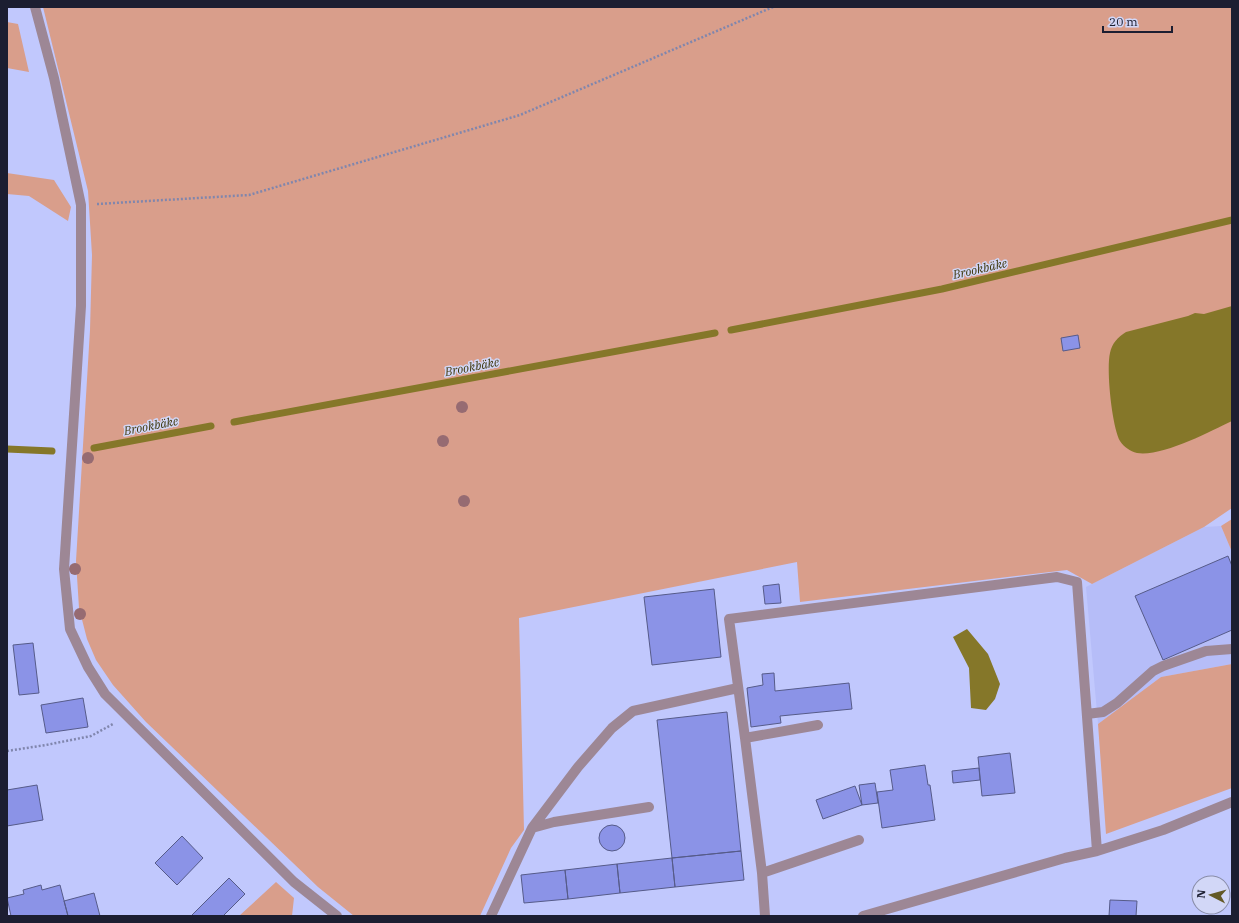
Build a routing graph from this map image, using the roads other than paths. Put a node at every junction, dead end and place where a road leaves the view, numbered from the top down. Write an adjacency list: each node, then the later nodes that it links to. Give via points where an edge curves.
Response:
1 (35, 7): 13 (street, via 54,78 81,205 82,306 64,569 70,629 88,667 105,694 294,882)
2 (1232, 649): 4 (street, via 1206,651 1163,666 1153,671 1103,712)
3 (738, 688): 4 (street, via 729,619 1057,577 1077,582); 6 (street); 9 (street, via 633,711 612,728 578,767)
4 (1087, 714): 11 (street)
5 (818, 725): 6 (street)
6 (745, 738): 12 (street)
7 (1232, 802): 11 (street, via 1163,830)
8 (649, 806): 9 (street)
9 (532, 828): 14 (street)
10 (859, 840): 12 (street)
11 (1097, 851): 16 (street)
12 (762, 873): 15 (street)
13 (337, 916)
14 (491, 916)
15 (765, 916)
16 (863, 916)

